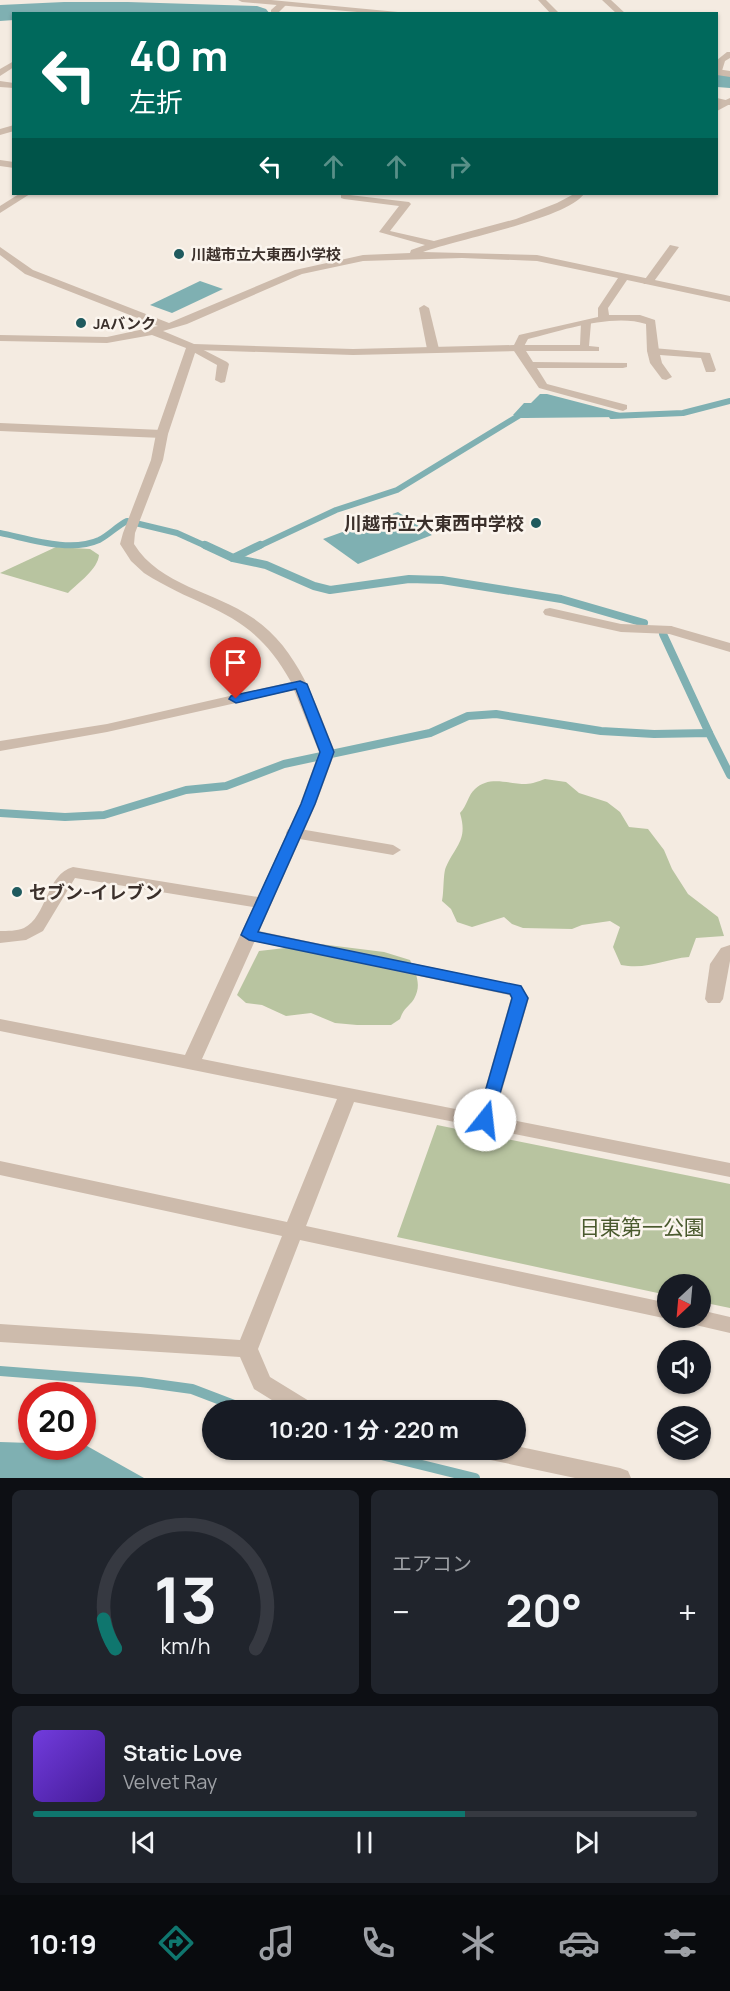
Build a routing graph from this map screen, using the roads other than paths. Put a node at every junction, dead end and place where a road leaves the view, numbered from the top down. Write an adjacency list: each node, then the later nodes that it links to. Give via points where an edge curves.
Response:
1 (242, 0): 5 (street)
2 (375, 0): 6 (street)
3 (542, 0): 9 (street)
4 (606, 0): 10 (street)
5 (283, 4): 6 (street); 7 (street)
6 (380, 11): 8 (street)
7 (274, 12)
8 (392, 12)
9 (554, 12)
10 (619, 12)
11 (730, 54): 12 (street, via 721,60)
12 (718, 72): 13 (street)
13 (730, 74)
14 (23, 195): 17 (street)
15 (346, 195): 18 (street, via 406,204 384,232)
16 (578, 195): 18 (street, via 544,214 515,224)
17 (0, 210)
18 (434, 244): 21 (street)
19 (674, 247): 23 (street)
20 (0, 250): 28 (street, via 29,272)
21 (410, 254): 22 (street, via 520,257); 28 (street, via 363,258 299,272)
22 (624, 277): 23 (street); 26 (street, via 607,300)
23 (648, 282): 24 (street)
24 (730, 299)
25 (424, 309): 33 (street)
26 (604, 318): 27 (street); 34 (street, via 650,321)
27 (586, 323): 32 (street, via 523,337); 32 (street, via 590,347)
28 (168, 326): 29 (street)
29 (153, 331): 30 (street, via 107,339); 31 (street)
30 (0, 338)
31 (192, 347): 33 (street, via 353,352); 39 (street, via 223,364); 42 (street)
32 (518, 348): 33 (street); 35 (street)
33 (433, 349)
34 (653, 351): 37 (street, via 706,355); 38 (street)
35 (529, 365): 36 (street); 40 (street, via 543,386)
36 (623, 365)
37 (710, 369)
38 (666, 377)
39 (220, 380)
40 (623, 407)
41 (0, 427): 42 (street)
42 (162, 434): 45 (street, via 128,544 140,563 169,583 213,600 251,622 285,660)
43 (550, 612): 44 (street, via 621,628 671,630)
44 (730, 648)
45 (300, 684): 46 (street, via 107,728); 47 (street, via 326,756)
46 (0, 746)
47 (294, 833): 48 (street); 49 (street)
48 (393, 850)
49 (262, 903): 50 (street); 51 (street, via 73,872 67,874 37,927 26,934)
50 (249, 935): 55 (street); 57 (street, via 515,990 520,998)
51 (0, 937)
52 (730, 951): 53 (street, via 719,964)
53 (714, 999)
54 (0, 1025): 55 (street)
55 (191, 1063): 56 (street)
56 (348, 1094): 57 (street); 60 (street)
57 (485, 1120): 59 (street)
58 (0, 1168): 60 (street)
59 (730, 1170)
60 (292, 1230): 61 (street); 65 (street)
61 (657, 1309)
62 (711, 1321): 63 (street)
63 (730, 1325)
64 (0, 1333): 65 (street)
65 (247, 1349): 66 (street, via 262,1383)
66 (290, 1400)
67 (526, 1458): 68 (street)
68 (620, 1478)

